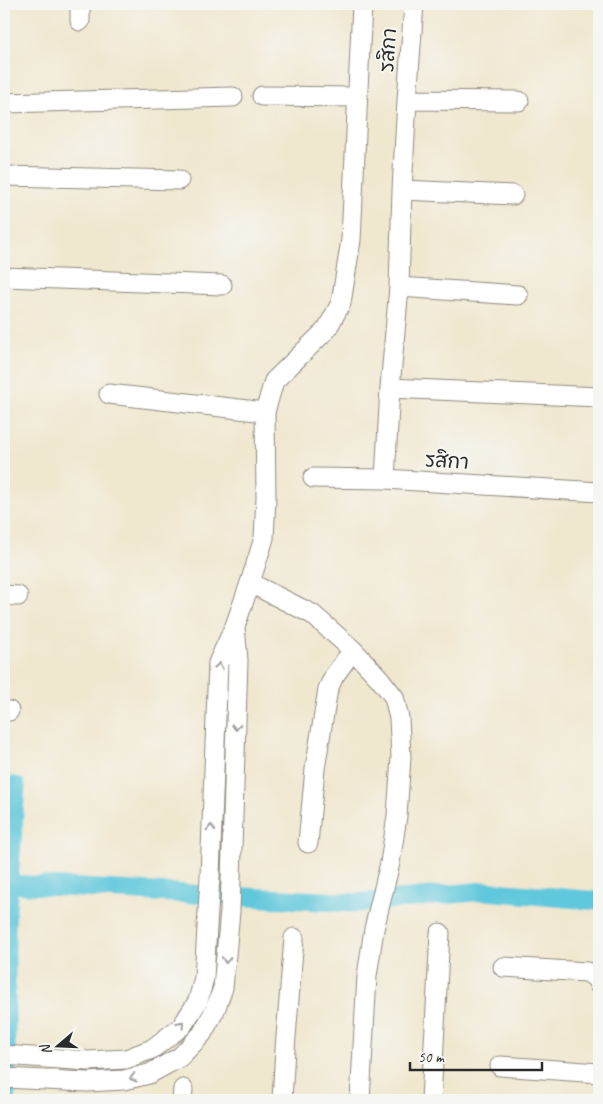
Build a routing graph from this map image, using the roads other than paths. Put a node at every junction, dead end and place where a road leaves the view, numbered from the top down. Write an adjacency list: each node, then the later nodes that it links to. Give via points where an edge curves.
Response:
1 (362, 4): 5 (street)
2 (414, 4): 6 (street, รสิกา)
3 (262, 96): 5 (street)
4 (233, 97): 8 (street)
5 (357, 97): 20 (street, via 351,240 341,303 327,329 274,381)
6 (407, 100): 7 (street, รสิกา); 11 (street, รสิกา)
7 (519, 101)
8 (4, 103)
9 (4, 176): 10 (street)
10 (179, 180)
11 (402, 190): 12 (street); 15 (street, รสิกา)
12 (513, 195)
13 (4, 277): 14 (street)
14 (222, 285)
15 (399, 287): 16 (street); 17 (street, รสิกา)
16 (518, 295)
17 (390, 388): 19 (street); 22 (street, รสิกา)
18 (109, 394): 20 (street)
19 (599, 397)
20 (265, 412): 24 (street, via 264,538)
21 (313, 478): 22 (street)
22 (385, 480): 23 (street, รสิกา)
23 (599, 492)
24 (250, 584): 25 (street); 26 (street, via 312,614)
25 (235, 626): 33 (street, one-way to 25, via 126,1060 152,1049 182,1026 198,1001 204,978 208,912 218,663); 37 (street, one-way to 37, via 238,660 230,911 224,988 202,1034 180,1057 150,1074 124,1080)
26 (353, 650): 27 (street, via 328,689 315,769); 39 (street, via 394,698 399,718 401,757 390,863 374,929 367,976)
27 (308, 843)
28 (440, 933): 40 (street)
29 (294, 938): 38 (street)
30 (503, 967): 31 (street, via 587,972 596,978)
31 (599, 985)
32 (13, 1056): 33 (street)
33 (88, 1062): 37 (street)
34 (500, 1066): 35 (street)
35 (599, 1073)
36 (13, 1078): 37 (street)
37 (87, 1082)
38 (282, 1100)
39 (360, 1100)
40 (431, 1100)

